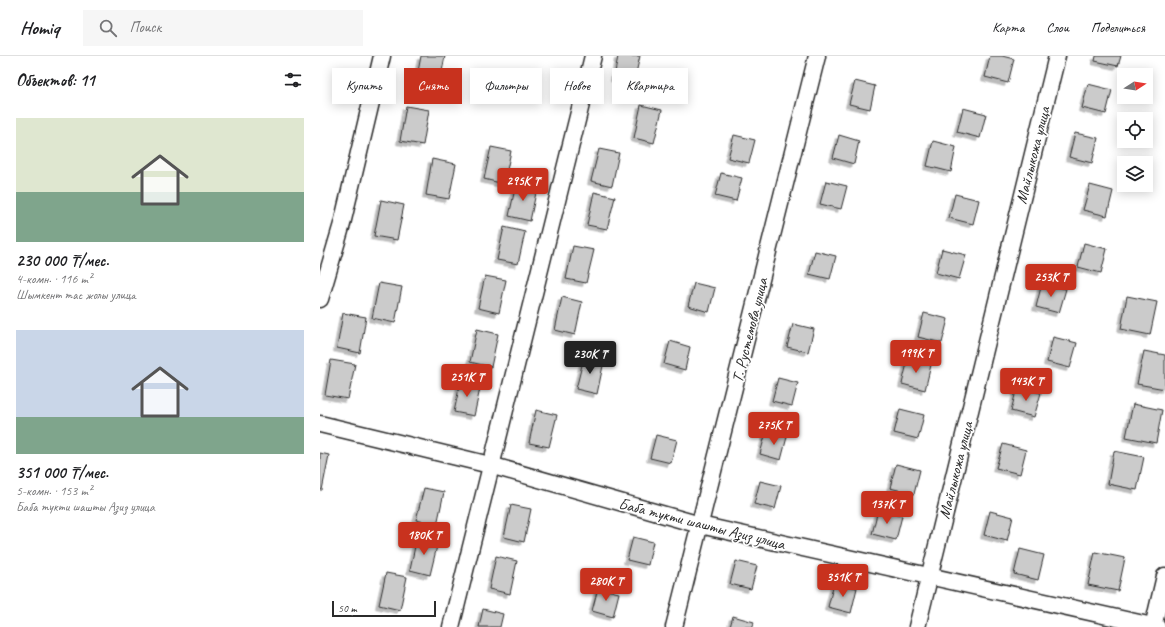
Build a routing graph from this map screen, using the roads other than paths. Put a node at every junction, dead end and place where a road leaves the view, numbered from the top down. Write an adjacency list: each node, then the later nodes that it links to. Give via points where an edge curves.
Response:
1 (382, 56): 5 (street, via 342,224)
2 (592, 56): 7 (street)
3 (817, 56): 8 (street, Т. Рустемова улица)
4 (1057, 56): 10 (street, Майлыкожа улица)
5 (320, 299)
6 (320, 424): 7 (street, Баба тукти шашты Азиз улица)
7 (490, 465): 8 (street, Баба тукти шашты Азиз улица); 11 (street)
8 (700, 525): 10 (street, Баба тукти шашты Азиз улица); 12 (street, Т. Рустемова улица)
9 (1165, 576): 14 (street)
10 (929, 577): 13 (street, Майлыкожа улица); 14 (street, Баба тукти шашты Азиз улица)
11 (451, 627)
12 (674, 627)
13 (917, 627)
14 (1154, 627)

